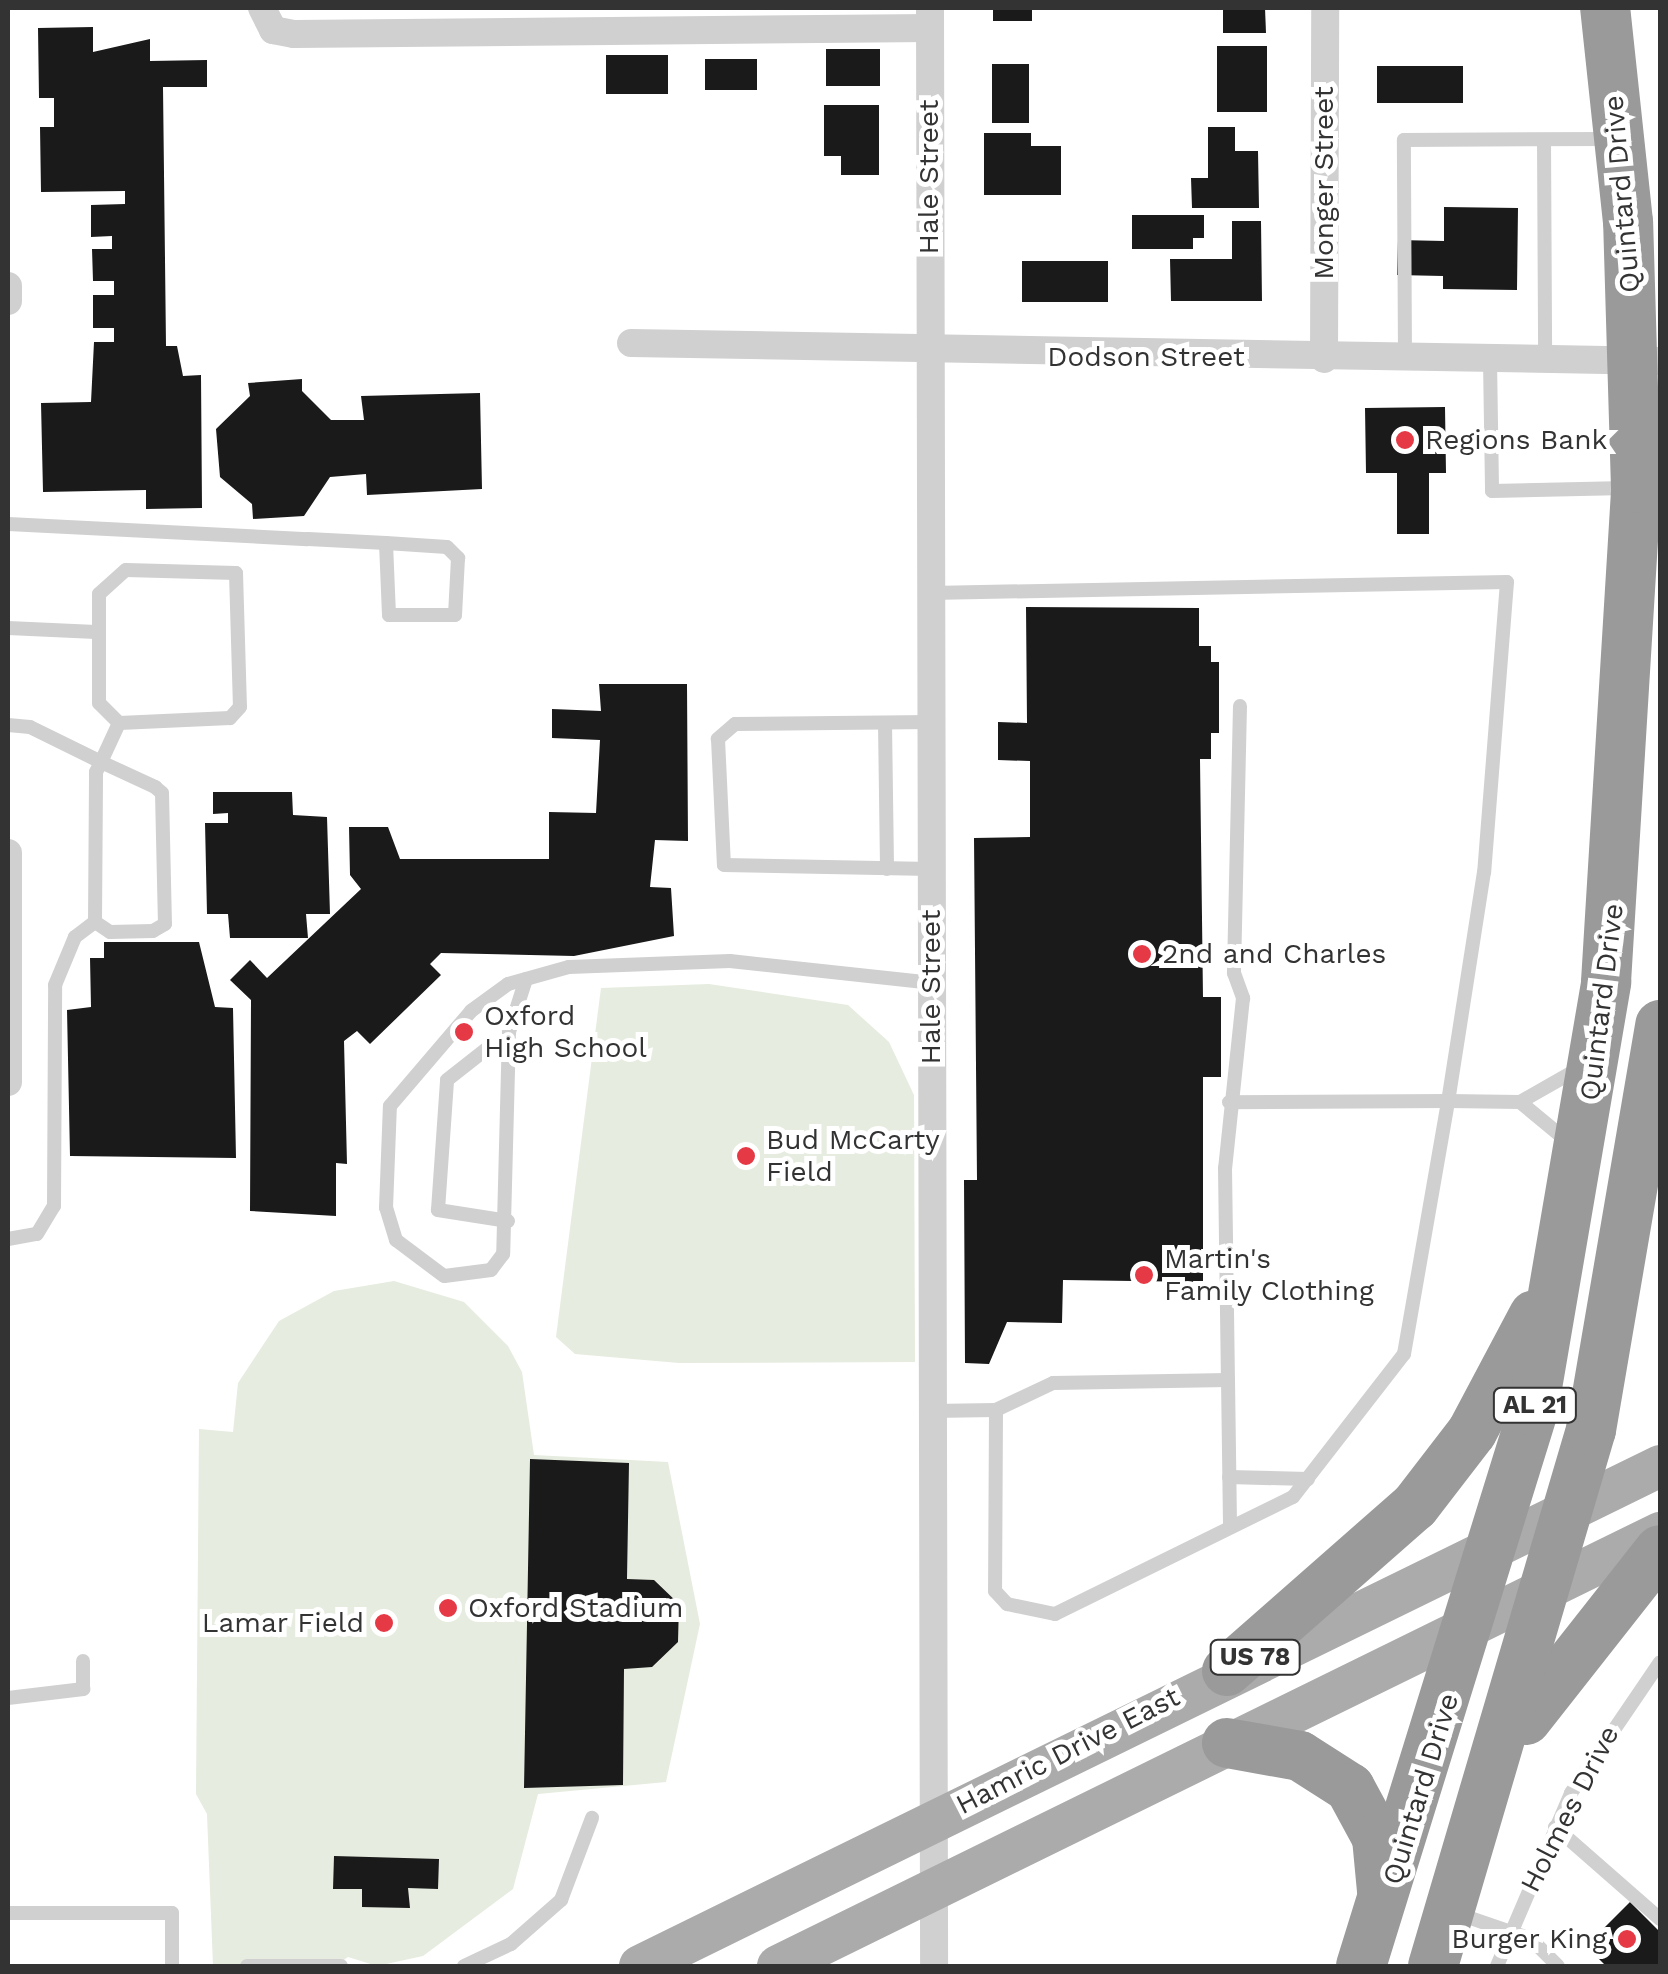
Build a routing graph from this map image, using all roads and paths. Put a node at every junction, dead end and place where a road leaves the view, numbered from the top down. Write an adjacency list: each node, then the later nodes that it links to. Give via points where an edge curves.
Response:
1 (1325, 8): 11 (street, Monger Street)
2 (1605, 8): 5 (highway, Quintard Drive / AL 21)
3 (930, 18): 4 (street); 10 (street, Hale Street)
4 (267, 19)
5 (1619, 139): 6 (lane); 15 (highway, Quintard Drive / AL 21)
6 (1544, 140): 12 (lane, via 1404,140); 14 (lane)
7 (8, 290): 8 (street)
8 (8, 300)
9 (631, 343): 10 (street, Dodson Street)
10 (928, 356): 11 (street, Dodson Street); 19 (street, Hale Street)
11 (1324, 358): 12 (street, Dodson Street)
12 (1405, 359): 13 (street, Dodson Street)
13 (1490, 360): 14 (street, Dodson Street); 16 (lane, via 1492,491)
14 (1546, 360): 15 (street, Dodson Street)
15 (1646, 361): 16 (highway, Quintard Drive / AL 21)
16 (1636, 488): 37 (highway, Quintard Drive / AL 21, via 1624,781)
17 (8, 524): 18 (lane)
18 (386, 543): 18 (lane, via 456,550 455,615 389,615)
19 (931, 593): 24 (street, Hale Street); 39 (lane, via 1507,582 1484,872)
20 (8, 628): 21 (lane)
21 (96, 632): 25 (lane, via 99,702); 25 (lane, via 99,594 126,570 236,573 240,707 219,724)
22 (1240, 706): 40 (lane, via 1234,973 1241,1076)
23 (885, 722): 24 (lane); 29 (lane); 29 (lane, via 735,724 718,739 724,865)
24 (931, 722): 30 (street, Hale Street)
25 (118, 723): 27 (lane)
26 (8, 726): 27 (lane)
27 (101, 762): 31 (lane); 31 (lane, via 166,800 165,924 110,932)
28 (8, 853): 32 (street)
29 (887, 869): 30 (lane)
30 (931, 869): 34 (street, Hale Street)
31 (96, 922): 45 (lane, via 76,937 55,985 54,1206 37,1234)
32 (9, 926): 38 (street)
33 (526, 979): 34 (lane, via 569,967 730,961); 36 (lane); 44 (lane, via 471,1011 401,1084 386,1132 386,1208 418,1264 444,1276 490,1270)
34 (931, 983): 47 (street, Hale Street)
35 (1660, 1025): 42 (highway, AL 21)
36 (509, 1044): 44 (lane); 44 (lane, via 479,1053 447,1080 438,1210)
37 (1598, 1046): 41 (lane, via 1575,1073); 43 (highway, Quintard Drive / AL 21)
38 (8, 1082)
39 (1448, 1101): 40 (lane); 41 (lane); 51 (lane, via 1404,1354)
40 (1229, 1102): 46 (lane)
41 (1520, 1102): 43 (lane, via 1565,1138)
42 (1654, 1142): 52 (highway, AL 21)
43 (1580, 1169): 55 (highway, Quintard Drive / AL 21); 61 (highway, via 1537,1308 1472,1432 1385,1537)
44 (508, 1221)
45 (8, 1239)
46 (1228, 1380): 48 (lane, via 1053,1383); 50 (lane)
47 (932, 1410): 48 (lane); 66 (street, Hale Street)
48 (996, 1410): 53 (lane, via 996,1591 1016,1610 1055,1614)
49 (1660, 1466): 52 (main road, Hamric Drive East / US 78)
50 (1229, 1477): 51 (lane); 53 (lane)
51 (1308, 1479): 53 (lane, via 1294,1497)
52 (1572, 1510): 55 (main road, Hamric Drive East / US 78); 57 (highway, AL 21)
53 (1230, 1527)
54 (1660, 1533): 57 (main road, US 78)
55 (1498, 1542): 58 (highway, Quintard Drive / AL 21); 61 (main road, Hamric Drive East / US 78)
56 (1660, 1550): 64 (highway, via 1574,1648)
57 (1548, 1592): 58 (main road, US 78); 64 (highway, AL 21)
58 (1469, 1634): 63 (main road, US 78); 71 (highway, Quintard Drive / AL 21)
59 (83, 1661): 62 (lane, via 83,1689)
60 (1660, 1662): 67 (lane, Holmes Drive, via 1610,1727)
61 (1227, 1671): 66 (main road, Hamric Drive East / US 78)
62 (8, 1698)
63 (1227, 1743): 68 (main road, US 78); 71 (highway, via 1300,1756 1350,1788 1377,1838)
64 (1494, 1776): 69 (highway, AL 21)
65 (592, 1818): 77 (lane, via 561,1900 511,1944)
66 (933, 1820): 68 (street, Hale Street); 78 (main road, Hamric Drive East / US 78)
67 (1555, 1827): 72 (lane); 73 (lane, Holmes Drive)
68 (933, 1887): 79 (main road, US 78); 80 (street, Hale Street)
69 (1451, 1911): 73 (lane); 82 (highway, AL 21)
70 (8, 1913): 74 (lane, via 172,1913)
71 (1382, 1914): 81 (highway, Quintard Drive / AL 21)
72 (1660, 1918)
73 (1510, 1932): 83 (lane, Holmes Drive); 84 (lane)
74 (172, 1966)
75 (247, 1966): 76 (lane)
76 (342, 1966)
77 (464, 1966)
78 (640, 1966)
79 (778, 1966)
80 (934, 1966)
81 (1361, 1966)
82 (1433, 1966)
83 (1497, 1966)
84 (1558, 1966)

